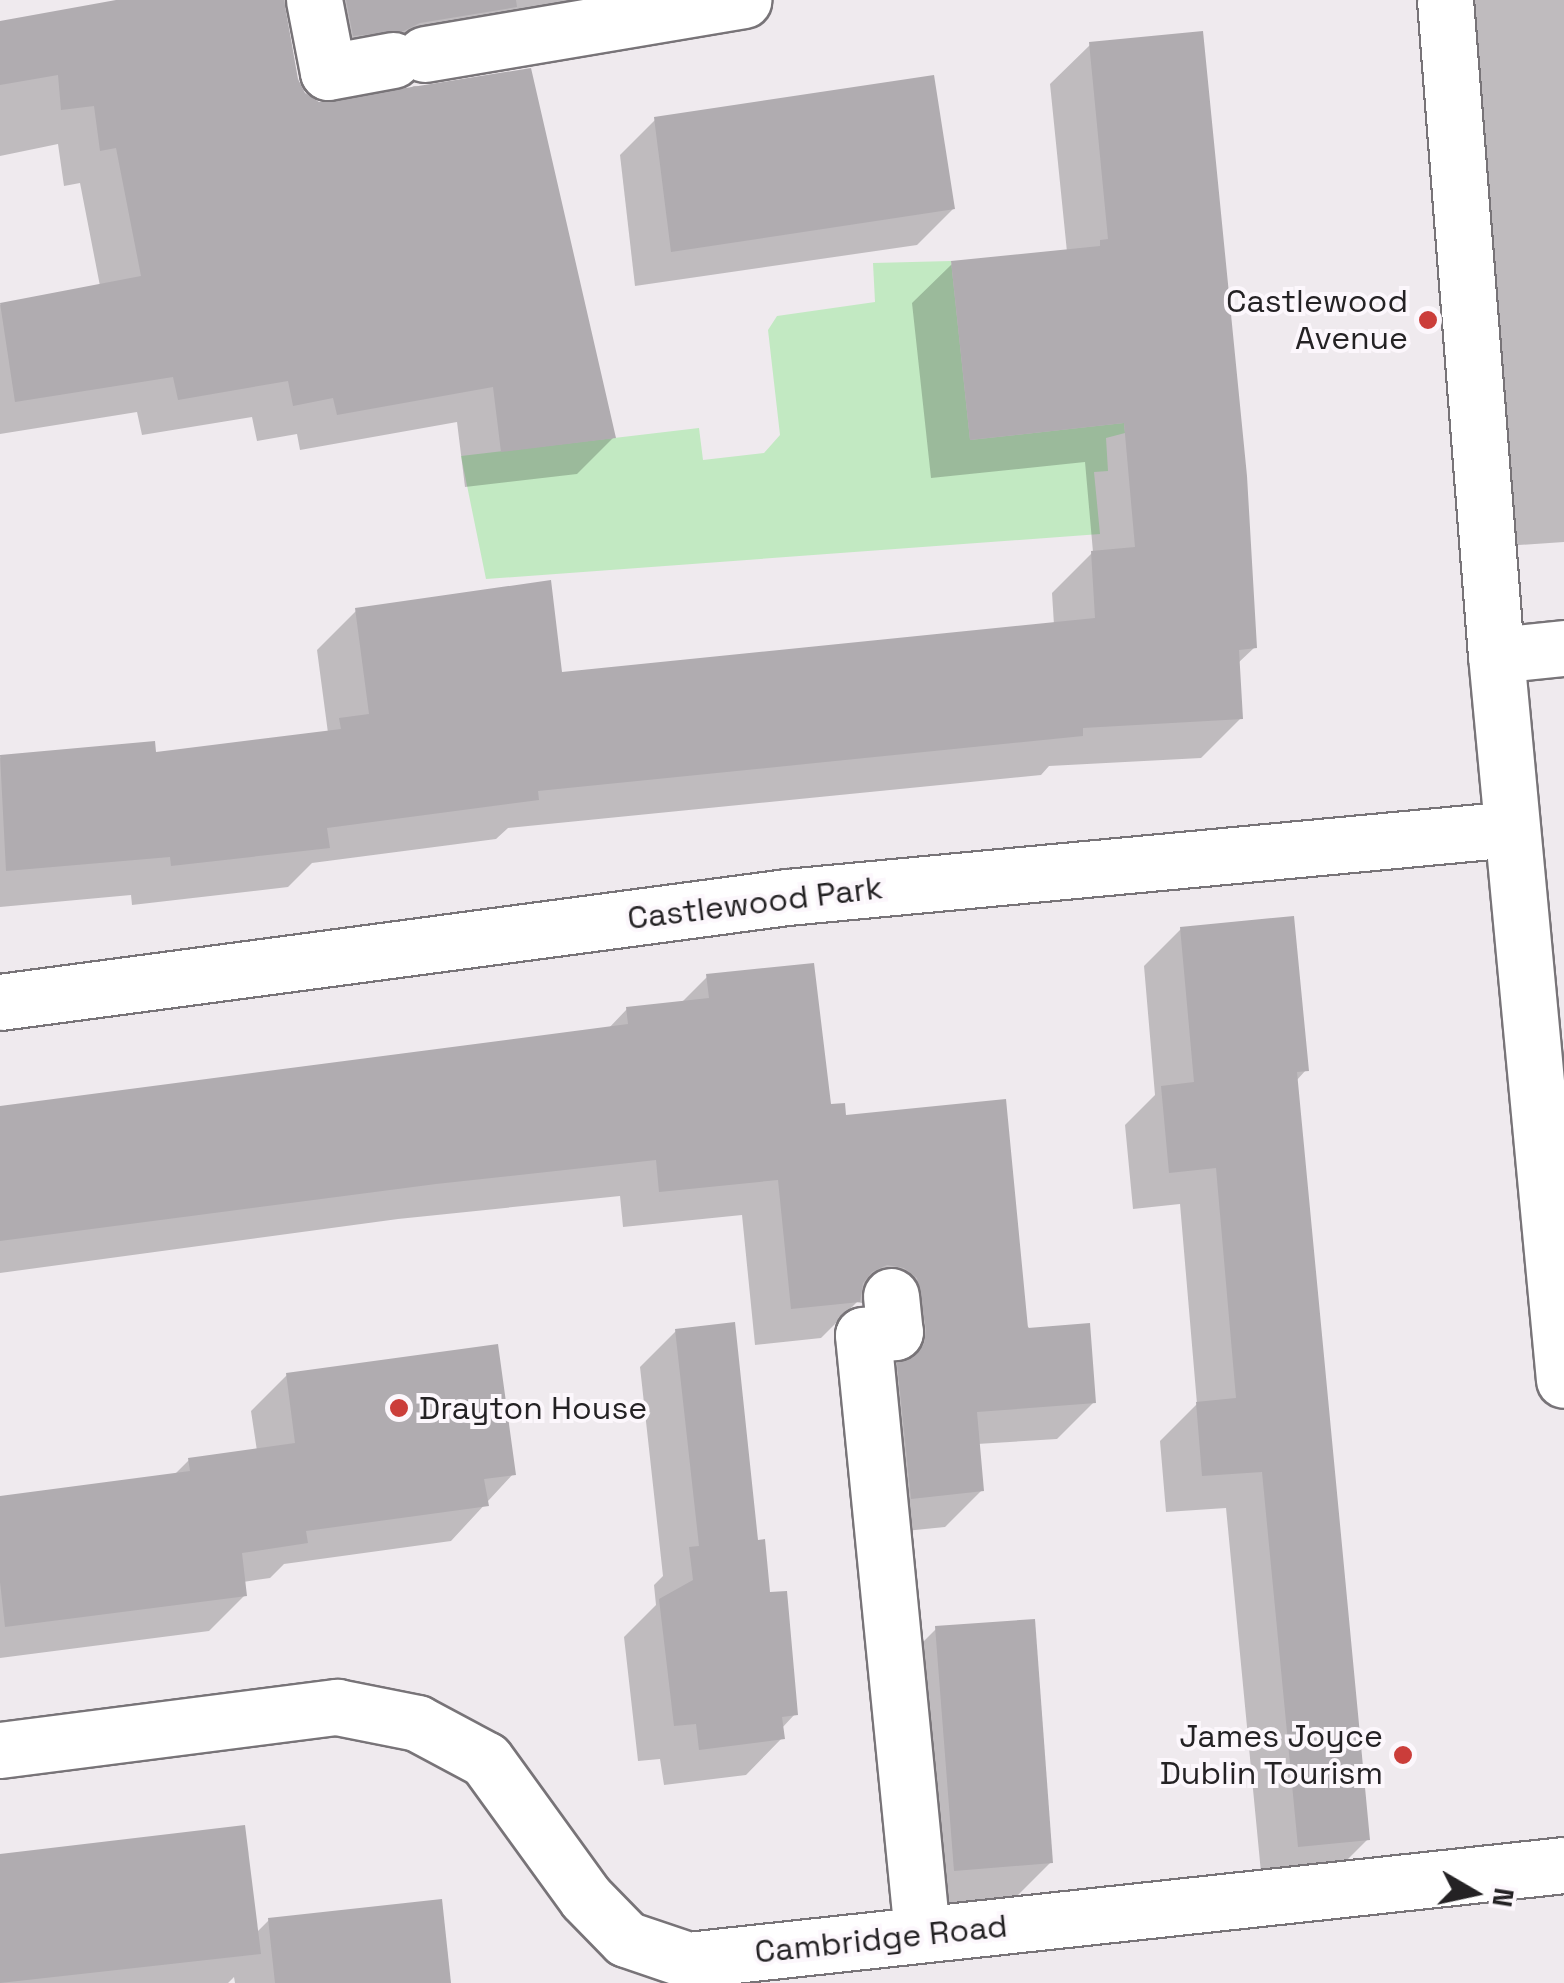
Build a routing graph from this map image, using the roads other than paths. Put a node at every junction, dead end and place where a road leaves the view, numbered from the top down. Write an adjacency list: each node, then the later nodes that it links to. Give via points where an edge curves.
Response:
1 (314, 0): 2 (street, via 328,72)
2 (743, 0)
3 (1445, 0): 5 (street)
4 (1564, 648): 5 (street)
5 (1496, 655): 6 (street)
6 (1512, 829): 7 (street, Castlewood Park, via 787,897); 9 (street)
7 (0, 1002)
8 (892, 1296): 12 (street, via 895,1332 863,1335)
9 (1564, 1380)
10 (0, 1750): 12 (street, Cambridge Road, via 337,1707 417,1723 486,1760 586,1898 626,1939 688,1960)
11 (1564, 1865): 12 (street, Cambridge Road)
12 (891, 1952)

